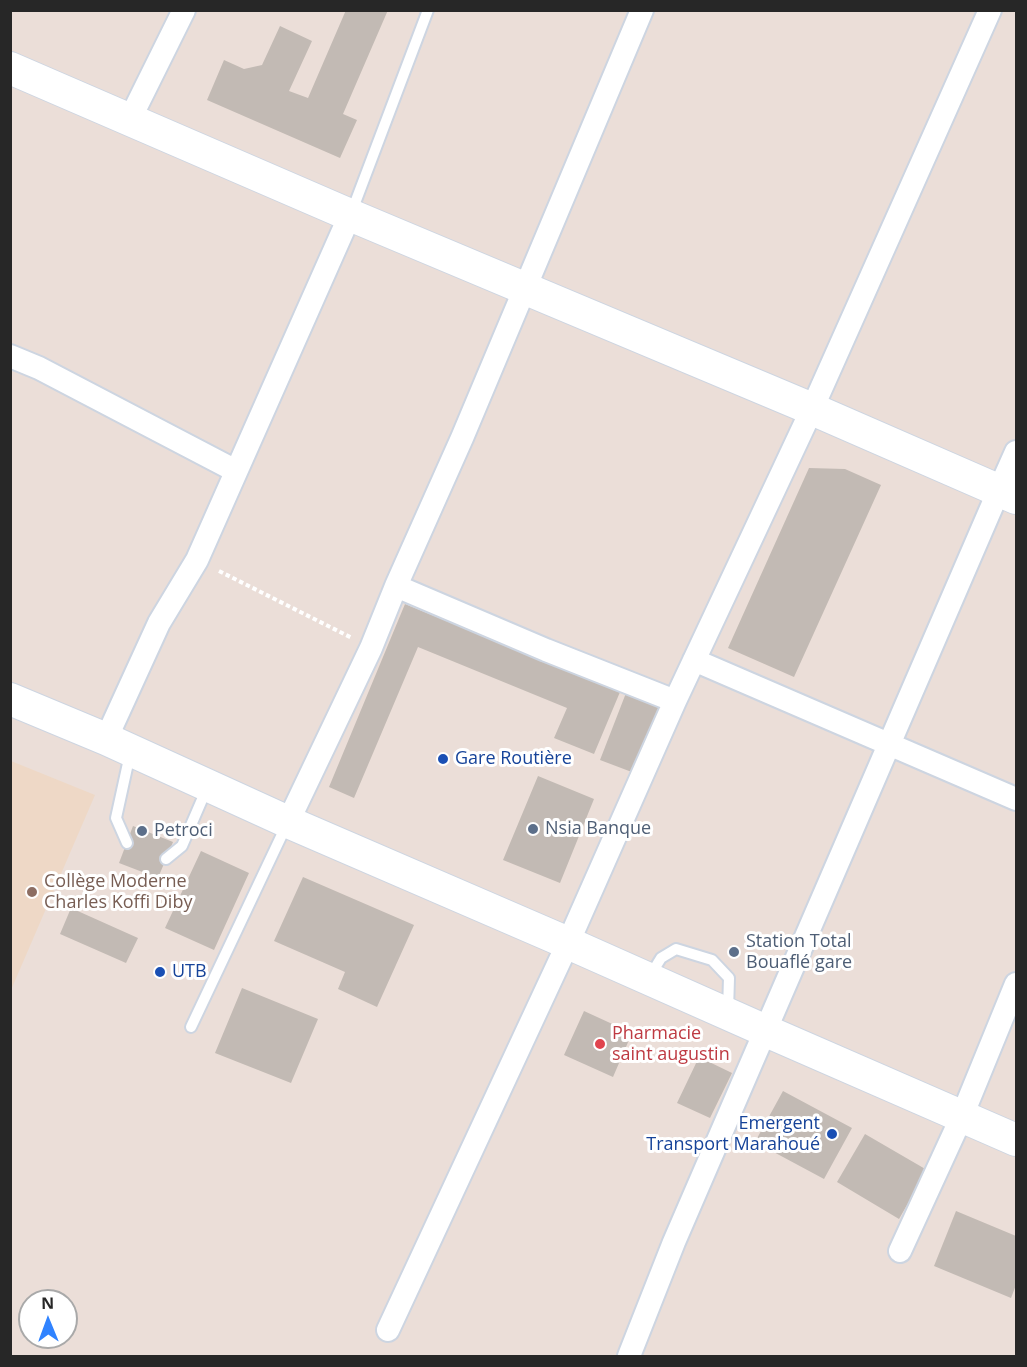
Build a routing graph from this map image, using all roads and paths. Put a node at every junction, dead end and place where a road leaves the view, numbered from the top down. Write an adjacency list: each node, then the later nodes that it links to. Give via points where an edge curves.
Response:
1 (184, 10): 6 (street)
2 (428, 10): 7 (lane)
3 (642, 10): 8 (street)
4 (990, 10): 10 (street)
5 (10, 68): 6 (main road)
6 (130, 119): 7 (main road)
7 (350, 214): 8 (main road); 12 (street)
8 (525, 288): 10 (main road); 15 (street)
9 (10, 356): 12 (street)
10 (812, 409): 13 (main road); 17 (street)
11 (1017, 452): 13 (street)
12 (236, 471): 14 (street)
13 (1008, 494): 20 (street)
14 (197, 560): 16 (path); 21 (street, via 159,623)
15 (396, 586): 16 (street); 19 (street)
16 (371, 648): 24 (street)
17 (694, 660): 19 (street); 20 (street)
18 (10, 699): 21 (main road)
19 (675, 701): 27 (street)
20 (889, 744): 23 (street); 32 (street)
21 (118, 745): 22 (main road); 25 (lane, via 116,818)
22 (208, 786): 24 (main road); 26 (lane, via 182,846)
23 (1017, 799)
24 (288, 822): 27 (main road); 31 (lane)
25 (127, 843)
26 (166, 859)
27 (568, 943): 28 (main road); 36 (street)
28 (648, 978): 30 (main road); 30 (lane, via 661,958 676,949 712,960 729,978)
29 (1017, 984): 33 (street)
30 (728, 1015): 32 (main road)
31 (191, 1027)
32 (765, 1031): 33 (main road); 37 (street)
33 (962, 1116): 34 (main road); 35 (street)
34 (1017, 1140)
35 (900, 1251)
36 (388, 1330)
37 (629, 1356)

